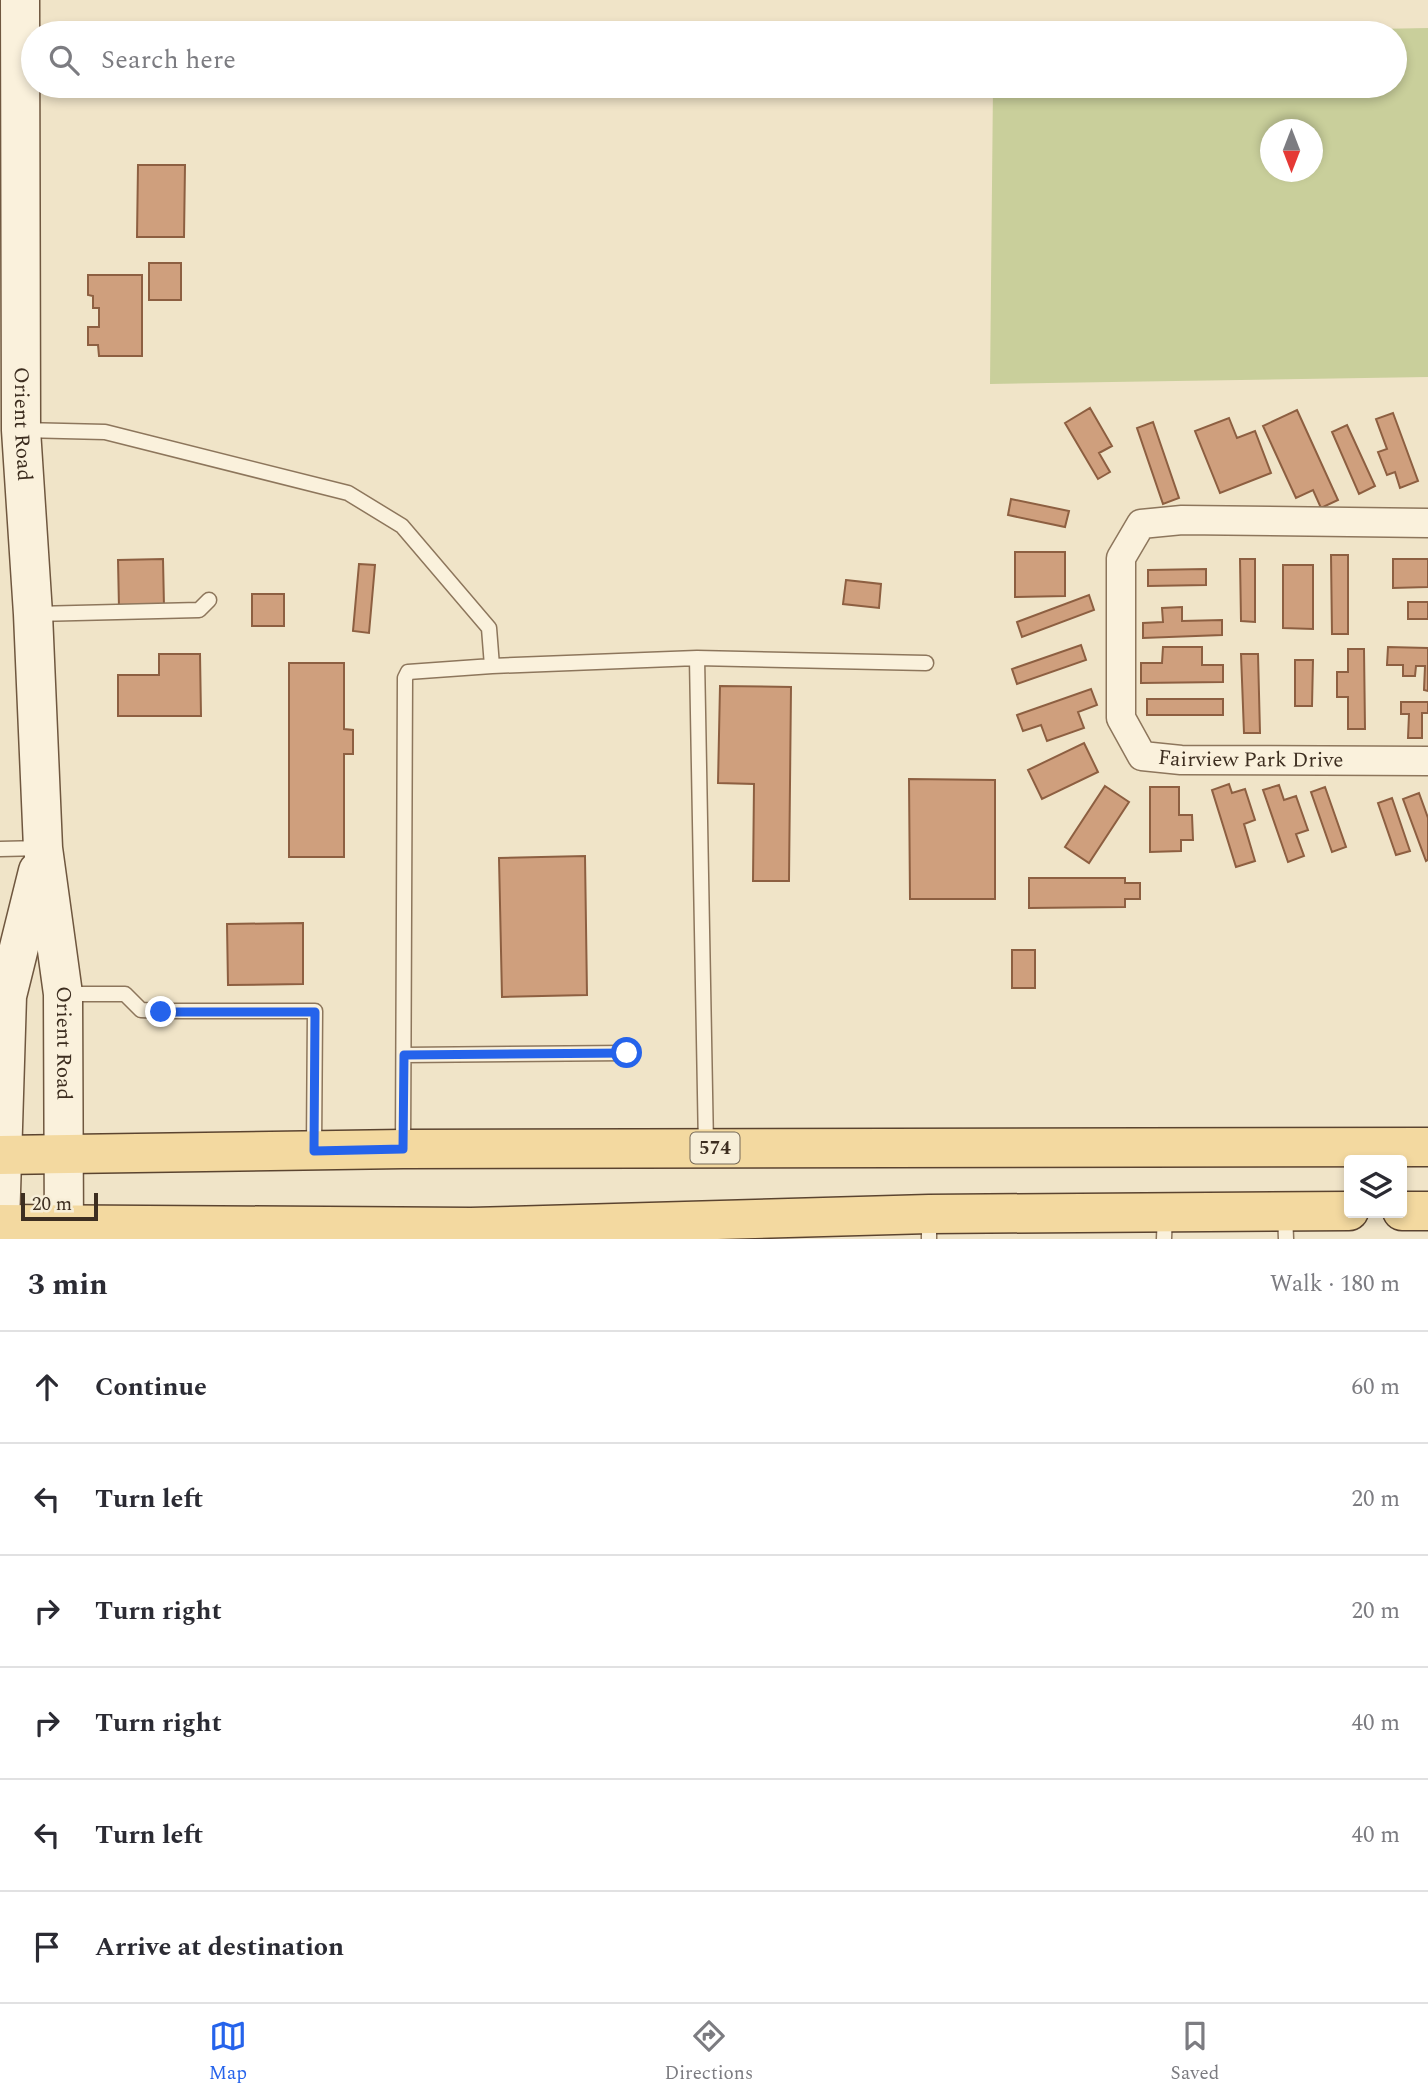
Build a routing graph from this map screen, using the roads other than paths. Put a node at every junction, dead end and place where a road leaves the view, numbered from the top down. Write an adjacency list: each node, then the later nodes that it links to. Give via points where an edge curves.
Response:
1 (20, 0): 2 (street, Orient Road, via 15,269)
2 (21, 430): 5 (street, Orient Road); 8 (lane, via 105,432 348,493 402,526 489,628)
3 (1428, 523): 9 (street, Fairview Park Drive, via 1182,520 1141,524 1121,558 1121,718 1142,756)
4 (209, 600): 5 (lane, via 199,610)
5 (33, 614): 10 (street, Orient Road)
6 (696, 658): 7 (lane); 8 (lane); 16 (lane)
7 (926, 663)
8 (492, 666): 14 (lane, via 408,672 405,678)
9 (1428, 761)
10 (43, 848): 11 (lane); 12 (street, Orient Road); 19 (street, Orient Road, via 7,996)
11 (0, 849)
12 (63, 994): 18 (lane, via 125,994 141,1010 161,1012 315,1012); 20 (street, Orient Road)
13 (627, 1053): 14 (lane)
14 (404, 1055): 17 (lane)
15 (1428, 1147): 16 (main road, 574)
16 (706, 1148): 17 (main road, 574)
17 (403, 1149): 18 (main road, 574)
18 (314, 1151): 20 (main road, 574)
19 (1, 1155): 20 (main road, 574); 24 (street, Orient Road)
20 (64, 1155): 28 (street, Orient Road)
21 (1407, 1211): 22 (main road)
22 (1428, 1211)
23 (1344, 1212): 26 (main road)
24 (0, 1225): 28 (main road)
25 (1165, 1225): 26 (main road); 27 (main road, via 997,1220)
26 (1285, 1225)
27 (929, 1227): 29 (main road, via 749,1224)
28 (64, 1232): 29 (main road)
29 (228, 1232)

